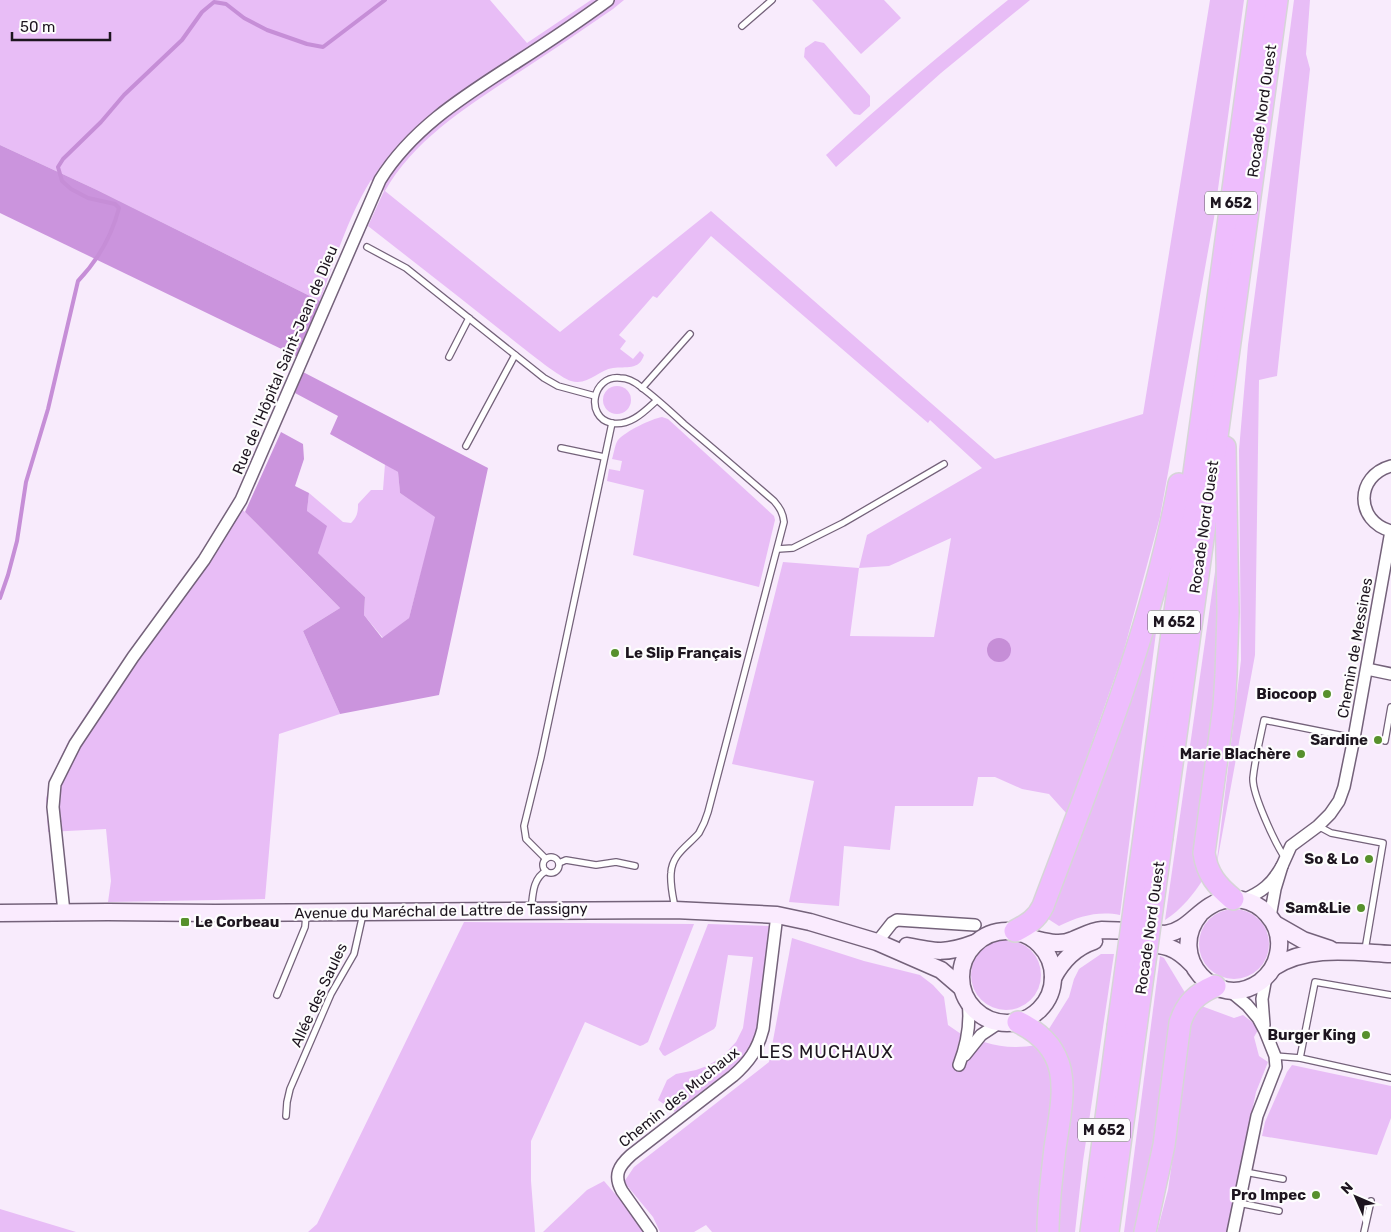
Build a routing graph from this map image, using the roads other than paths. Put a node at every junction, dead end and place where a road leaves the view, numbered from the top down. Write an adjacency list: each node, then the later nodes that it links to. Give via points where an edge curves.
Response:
1 (608, 0): 39 (street, Rue de l'Hôpital Saint-Jean de Dieu, via 444,112 414,137 387,169 354,237 241,500 209,552 96,711 57,780 54,822)
2 (772, 0): 5 (lane)
3 (1259, 0): 7 (highway, Rocade Nord Ouest / M 652)
4 (1277, 0): 15 (highway, Rocade Nord Ouest / M 652)
5 (742, 26)
6 (368, 247): 8 (lane, via 406,268)
7 (1220, 283): 30 (highway, Rocade Nord Ouest / M 652); 47 (highway, via 1197,376 1174,511 1134,655 1043,906 1036,919)
8 (469, 318): 10 (lane); 11 (lane)
9 (690, 334): 12 (lane)
10 (515, 355): 13 (lane, via 558,386); 17 (lane)
11 (448, 357)
12 (642, 388): 13 (lane, via 630,380 616,377 602,384); 14 (lane)
13 (594, 396): 16 (lane, via 600,415)
14 (657, 400): 16 (lane, via 634,419); 23 (lane, via 780,507 784,522)
15 (1219, 420): 30 (highway, Rocade Nord Ouest / M 652); 36 (highway, via 1226,453 1227,650 1224,706 1204,852 1213,879)
16 (612, 423): 19 (lane)
17 (466, 446)
18 (561, 448): 19 (lane)
19 (604, 457): 31 (lane, via 524,826 526,839)
20 (944, 464): 23 (lane, via 844,523 792,548)
21 (1391, 466): 22 (street, via 1372,477 1364,498 1372,519)
22 (1391, 531): 24 (street, Chemin de Messines)
23 (778, 549): 38 (lane, via 708,812 699,832 675,858 672,866 671,884)
24 (1367, 669): 25 (street); 27 (street, Chemin de Messines)
25 (1391, 674)
26 (1391, 707): 28 (lane)
27 (1354, 738): 29 (street, Chemin de Messines, via 1341,795); 32 (lane, via 1264,720 1253,780)
28 (1385, 741)
29 (1318, 826): 32 (street, Chemin de Messines, via 1296,841); 52 (lane, via 1331,833 1383,842)
30 (1153, 837): 62 (highway, Rocade Nord Ouest / M 652, bridge)
31 (546, 859): 33 (lane, via 553,857); 35 (lane, via 543,863)
32 (1284, 862): 36 (street, Chemin de Messines, via 1267,887); 45 (street, Chemin de Messines, via 1275,889)
33 (559, 863): 34 (lane, via 566,860 596,866 616,862); 35 (lane, via 555,871)
34 (635, 866)
35 (546, 871): 37 (lane, via 540,874 535,885)
36 (1238, 900): 43 (main road, Avenue du Maréchal de Lattre de Tassigny, via 1215,903); 45 (main road, via 1256,905)
37 (531, 910): 38 (main road, Avenue du Maréchal de Lattre de Tassigny); 42 (main road, Avenue du Maréchal de Lattre de Tassigny)
38 (676, 910): 44 (main road, Avenue du Maréchal de Lattre de Tassigny)
39 (64, 912): 40 (main road, Avenue du Maréchal de Lattre de Tassigny); 41 (main road, Avenue du Maréchal de Lattre de Tassigny)
40 (0, 913)
41 (306, 913): 42 (main road, Avenue du Maréchal de Lattre de Tassigny); 58 (lane, via 306,927)
42 (363, 913): 67 (lane, Allée des Saules, via 354,954 332,994 290,1089)
43 (1200, 914): 48 (main road, Avenue du Maréchal de Lattre de Tassigny, via 1180,930 1166,934 1102,930 1060,944); 54 (main road, via 1188,942)
44 (777, 915): 49 (main road, Avenue du Maréchal de Lattre de Tassigny); 73 (street, Chemin des Muchaux, via 763,1029 753,1055 733,1076 631,1154 617,1172 618,1185)
45 (1272, 921): 51 (main road, via 1302,940); 55 (main road, via 1278,933 1279,946)
46 (975, 924): 49 (street, via 897,920)
47 (1015, 931): 48 (main road, Avenue du Maréchal de Lattre de Tassigny); 50 (main road, Avenue du Maréchal de Lattre de Tassigny, via 993,932)
48 (1034, 939): 56 (main road, Avenue du Maréchal de Lattre de Tassigny, via 1050,958)
49 (877, 942): 50 (main road, Avenue du Maréchal de Lattre de Tassigny, via 942,952); 59 (main road, Avenue du Maréchal de Lattre de Tassigny, via 942,970)
50 (975, 943): 59 (main road, via 963,961 961,972)
51 (1337, 951): 52 (main road); 55 (main road, via 1300,955)
52 (1365, 952): 53 (main road)
53 (1391, 954)
54 (1193, 966): 56 (main road, via 1181,953 1166,946 1100,940 1072,953); 57 (main road, via 1202,978)
55 (1270, 972): 57 (main road, via 1249,988); 63 (street, via 1262,999)
56 (1053, 978): 61 (main road, via 1043,1006 1029,1018)
57 (1222, 988): 63 (street, via 1251,1008); 77 (highway, via 1201,992 1194,997 1180,1023 1164,1145)
58 (277, 995)
59 (965, 995): 61 (main road, Avenue du Maréchal de Lattre de Tassigny, via 981,1016); 61 (street, via 968,1030 959,1065 981,1035)
60 (1391, 995): 65 (lane, via 1315,982)
61 (1008, 1022): 74 (highway, via 1033,1030 1047,1042 1059,1063 1062,1076)
62 (1127, 1027): 75 (highway, Rocade Nord Ouest / M 652); 76 (highway, Rocade Nord Ouest / M 652)
63 (1265, 1031): 64 (street)
64 (1276, 1056): 65 (lane); 68 (street, via 1273,1077 1257,1116)
65 (1300, 1058): 66 (lane)
66 (1391, 1078)
67 (286, 1116)
68 (1245, 1172): 69 (lane); 71 (street)
69 (1283, 1179)
70 (1371, 1201): 79 (lane)
71 (1239, 1203): 72 (lane); 78 (street)
72 (1279, 1211)
73 (651, 1232)
74 (1048, 1232)
75 (1091, 1232)
76 (1108, 1232)
77 (1145, 1232)
78 (1233, 1232)
79 (1364, 1232)

